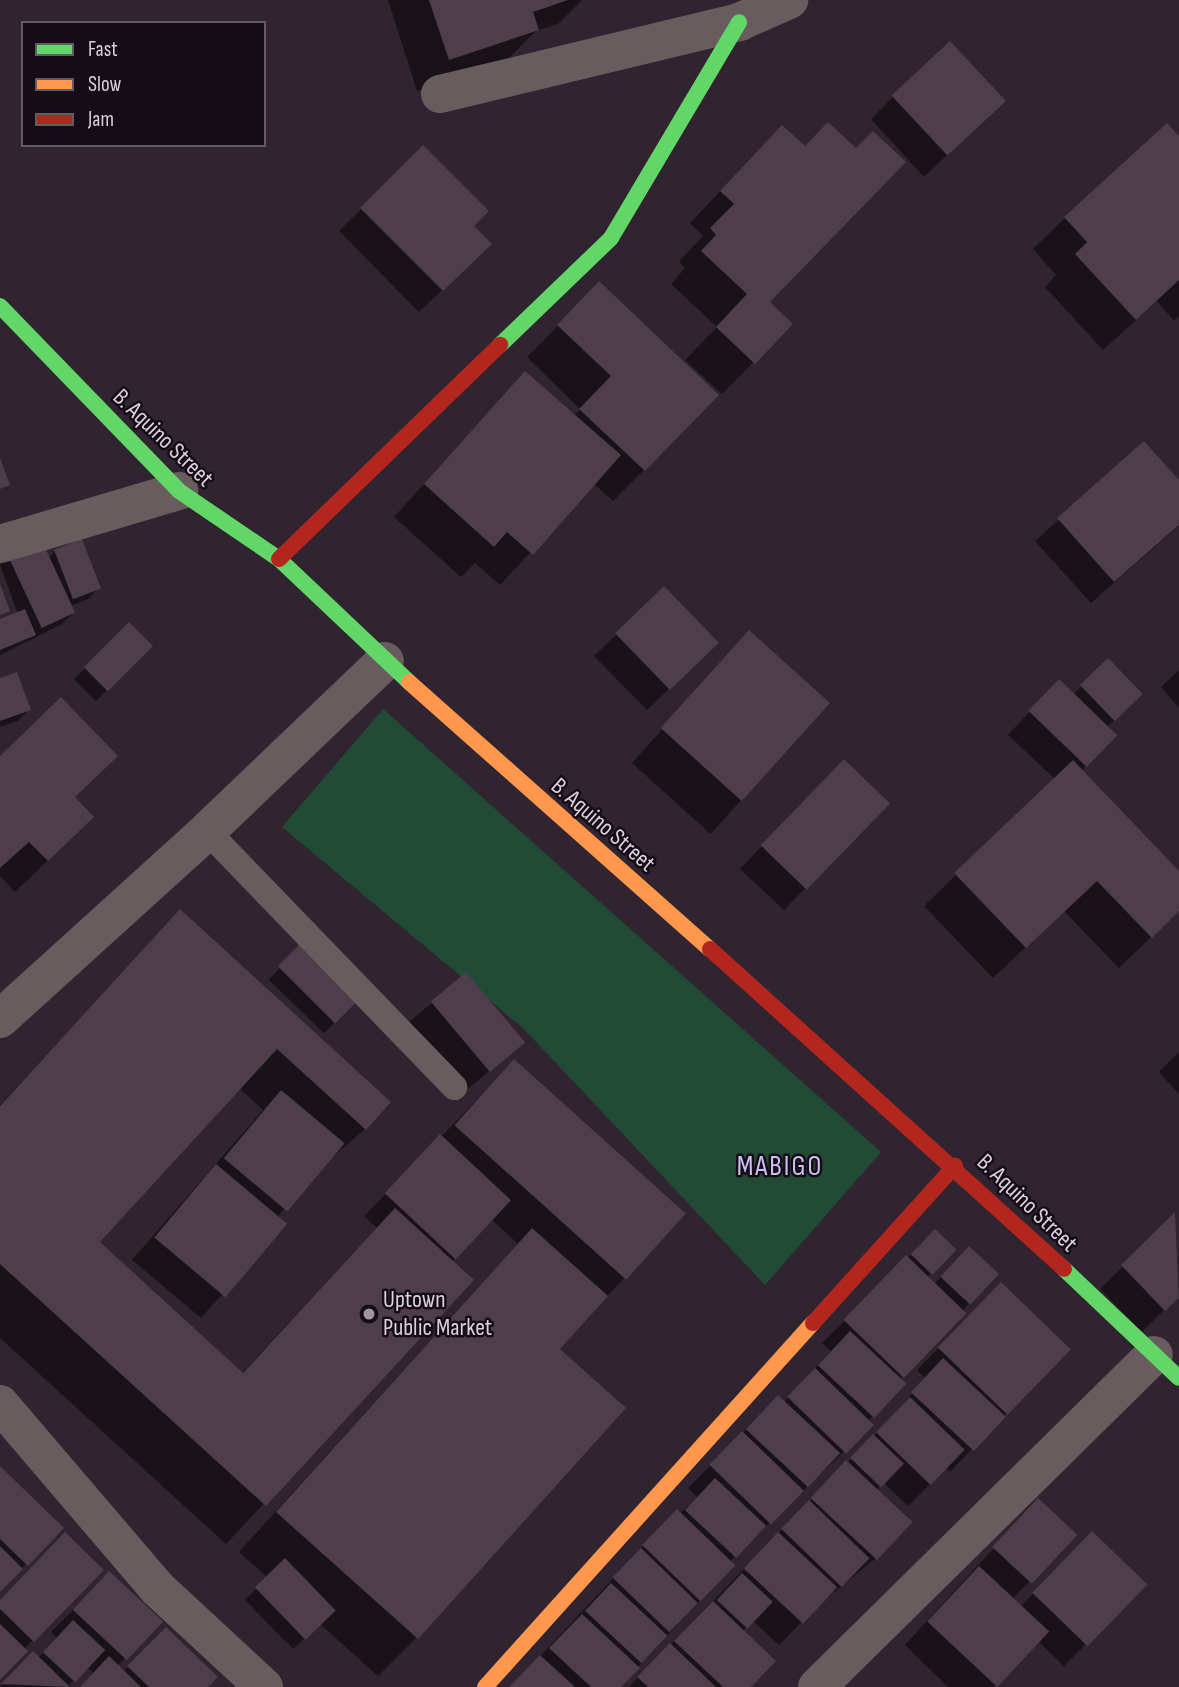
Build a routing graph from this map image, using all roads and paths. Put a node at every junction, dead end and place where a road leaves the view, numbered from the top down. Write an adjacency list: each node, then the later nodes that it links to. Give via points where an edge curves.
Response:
1 (789, 0): 2 (street)
2 (739, 22): 3 (street); 7 (street, via 611,238)
3 (440, 94)
4 (0, 306): 5 (street, B. Aquino Street)
5 (179, 491): 6 (street); 7 (street, B. Aquino Street)
6 (0, 544)
7 (279, 559): 8 (street, B. Aquino Street)
8 (384, 661): 9 (street); 12 (street, B. Aquino Street)
9 (207, 831): 10 (street); 11 (lane)
10 (0, 1019)
11 (454, 1087)
12 (955, 1166): 13 (street, B. Aquino Street); 16 (street)
13 (1166, 1367): 17 (street)
14 (0, 1404): 15 (street, via 157,1588)
15 (264, 1687)
16 (485, 1687)
17 (817, 1687)

